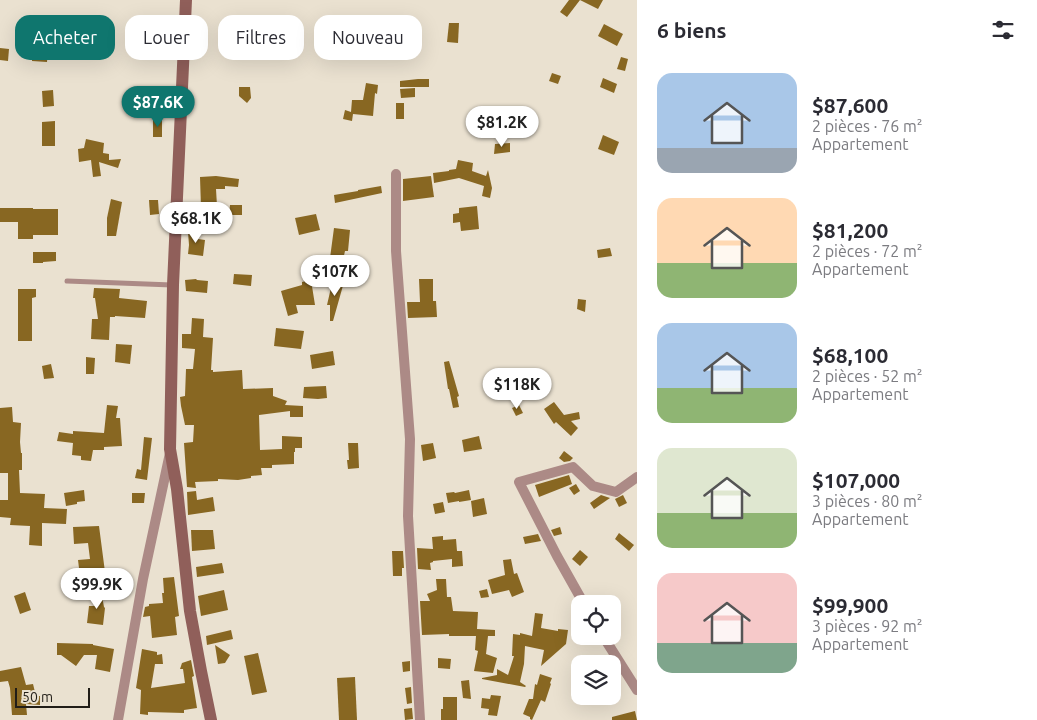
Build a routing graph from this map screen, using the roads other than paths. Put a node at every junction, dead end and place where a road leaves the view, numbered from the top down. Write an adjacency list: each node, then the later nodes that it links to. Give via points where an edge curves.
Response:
1 (186, 0): 4 (main road)
2 (396, 174): 12 (street, via 396,251 410,439 408,516)
3 (67, 282): 4 (lane)
4 (173, 285): 5 (main road)
5 (170, 449): 10 (street); 11 (main road, via 190,611)
6 (637, 478): 7 (street, via 616,492 594,486 573,466 519,482)
7 (579, 595)
8 (609, 645): 9 (street)
9 (637, 690)
10 (118, 720)
11 (212, 720)
12 (420, 720)

